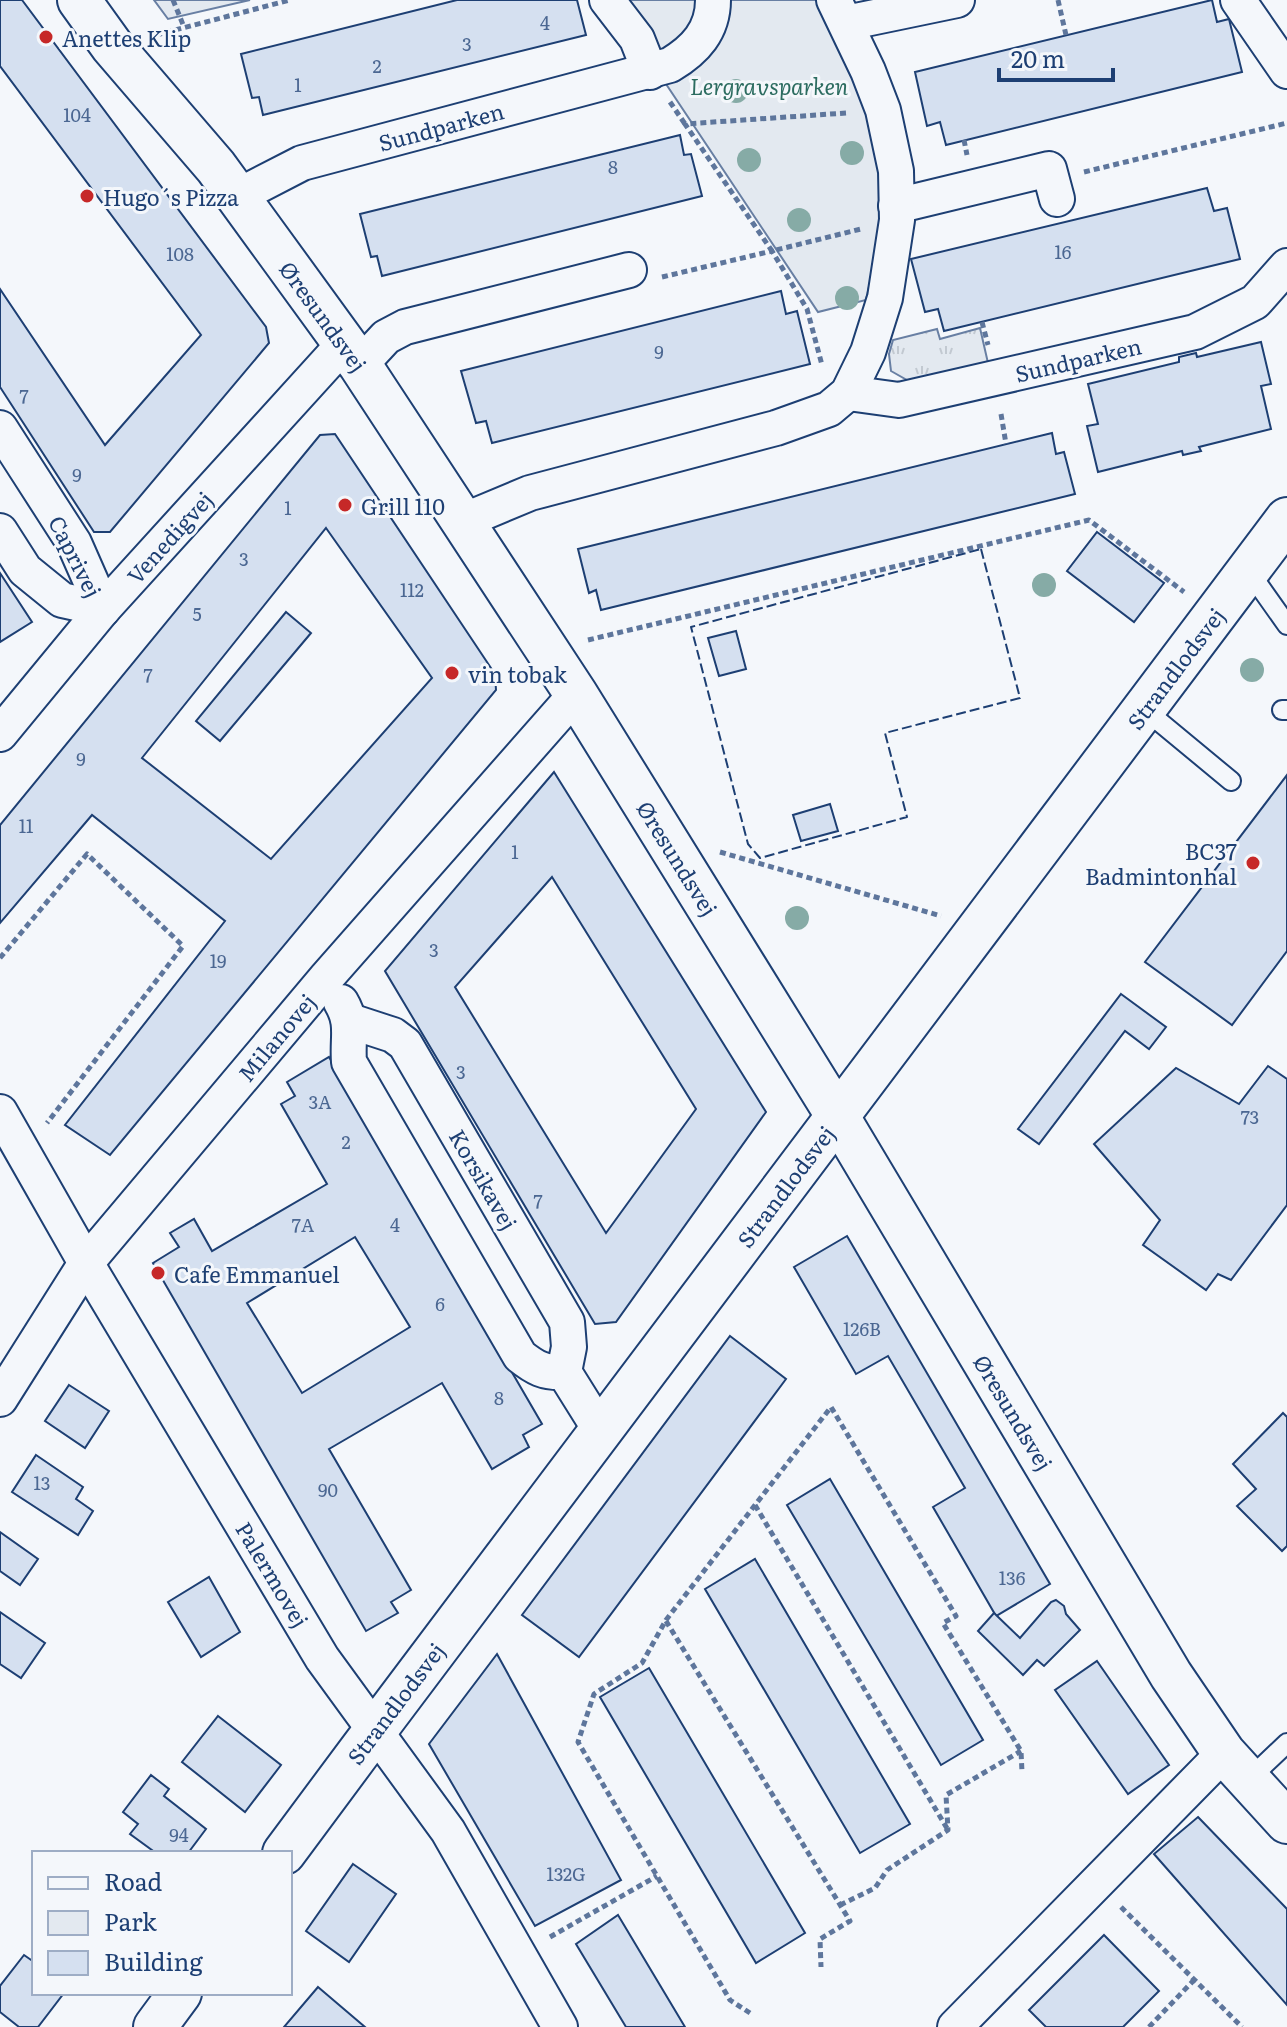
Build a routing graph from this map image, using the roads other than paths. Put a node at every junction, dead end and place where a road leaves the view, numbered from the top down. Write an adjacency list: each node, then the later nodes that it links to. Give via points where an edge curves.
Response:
1 (79, 0): 10 (street, Øresundsvej)
2 (607, 0): 8 (street, via 637,39)
3 (713, 0): 8 (street, Sundparken, via 706,30 692,51)
4 (957, 0): 6 (street)
5 (1238, 0): 7 (street)
6 (840, 12): 11 (street, via 883,110 896,171)
7 (1287, 71)
8 (650, 72): 10 (street, Sundparken, via 302,163)
9 (1054, 189): 11 (street, via 1049,169)
10 (238, 196): 14 (street, Øresundsvej)
11 (896, 213): 15 (street, via 885,298 868,352)
12 (1287, 266): 15 (street, Sundparken, via 1255,302 1195,332 899,400)
13 (629, 270): 14 (street, via 405,327)
14 (351, 355): 18 (street, Øresundsvej); 21 (street, Venedigvej)
15 (838, 401): 18 (street, Sundparken, via 776,428 530,493)
16 (0, 428): 21 (street, Caprivej, via 74,543)
17 (1287, 519): 20 (street, Strandlodsvej)
18 (463, 521): 23 (street, Øresundsvej)
19 (0, 531): 21 (street, Caprivej, via 25,570 62,600)
20 (1248, 570): 22 (lane); 24 (street, Strandlodsvej)
21 (103, 609): 25 (street, Venedigvej)
22 (1287, 625)
23 (576, 694): 27 (street, Milanovej); 30 (street, Øresundsvej)
24 (1144, 709): 26 (lane); 30 (street, Strandlodsvej)
25 (0, 734)
26 (1231, 781)
27 (326, 978): 28 (street); 31 (street, Milanovej)
28 (350, 1021): 32 (street, via 349,1062 520,1356 547,1373); 32 (street, Korsikavej, via 405,1044 567,1322)
29 (0, 1112): 31 (street, Palermovej)
30 (838, 1117): 34 (street, Strandlodsvej); 37 (street, Øresundsvej, via 1171,1675)
31 (86, 1263): 33 (street, Milanovej); 35 (street, Palermovej, via 322,1658)
32 (564, 1372): 34 (street)
33 (0, 1399)
34 (599, 1428): 35 (street, Strandlodsvej)
35 (376, 1728): 39 (street, Strandlodsvej); 42 (street, Palermovej, via 448,1831)
36 (1287, 1743): 37 (lane)
37 (1236, 1767): 38 (street, Øresundsvej); 43 (street, via 1097,1883)
38 (1287, 1822)
39 (285, 1851)
40 (179, 1995): 41 (street)
41 (155, 2027)
42 (560, 2027)
43 (955, 2027)

